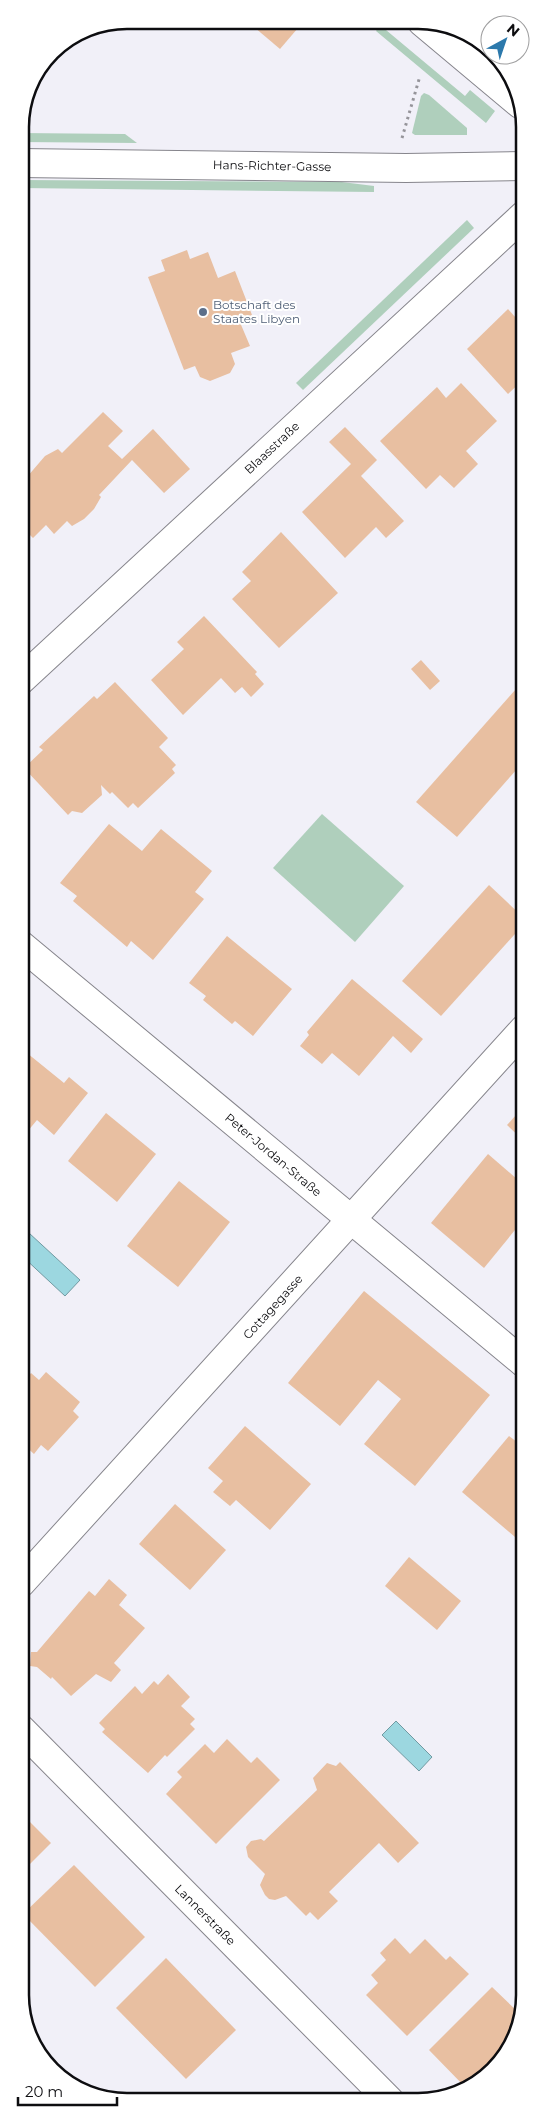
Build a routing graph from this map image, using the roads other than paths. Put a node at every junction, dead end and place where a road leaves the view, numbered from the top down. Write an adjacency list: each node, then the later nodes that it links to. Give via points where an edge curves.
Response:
1 (432, 30): 2 (street)
2 (512, 97)
3 (29, 163): 4 (street, Hans-Richter-Gasse, via 406,168)
4 (516, 166)
5 (516, 222): 6 (street, Blaasstraße)
6 (29, 673)
7 (29, 953): 9 (street, Peter-Jordan-Straße)
8 (516, 1038): 9 (street, Cottagegasse)
9 (352, 1220): 10 (street, Peter-Jordan-Straße); 11 (street, Cottagegasse)
10 (516, 1357)
11 (29, 1574)
12 (29, 1737): 13 (street, Lannerstraße)
13 (382, 2093)

